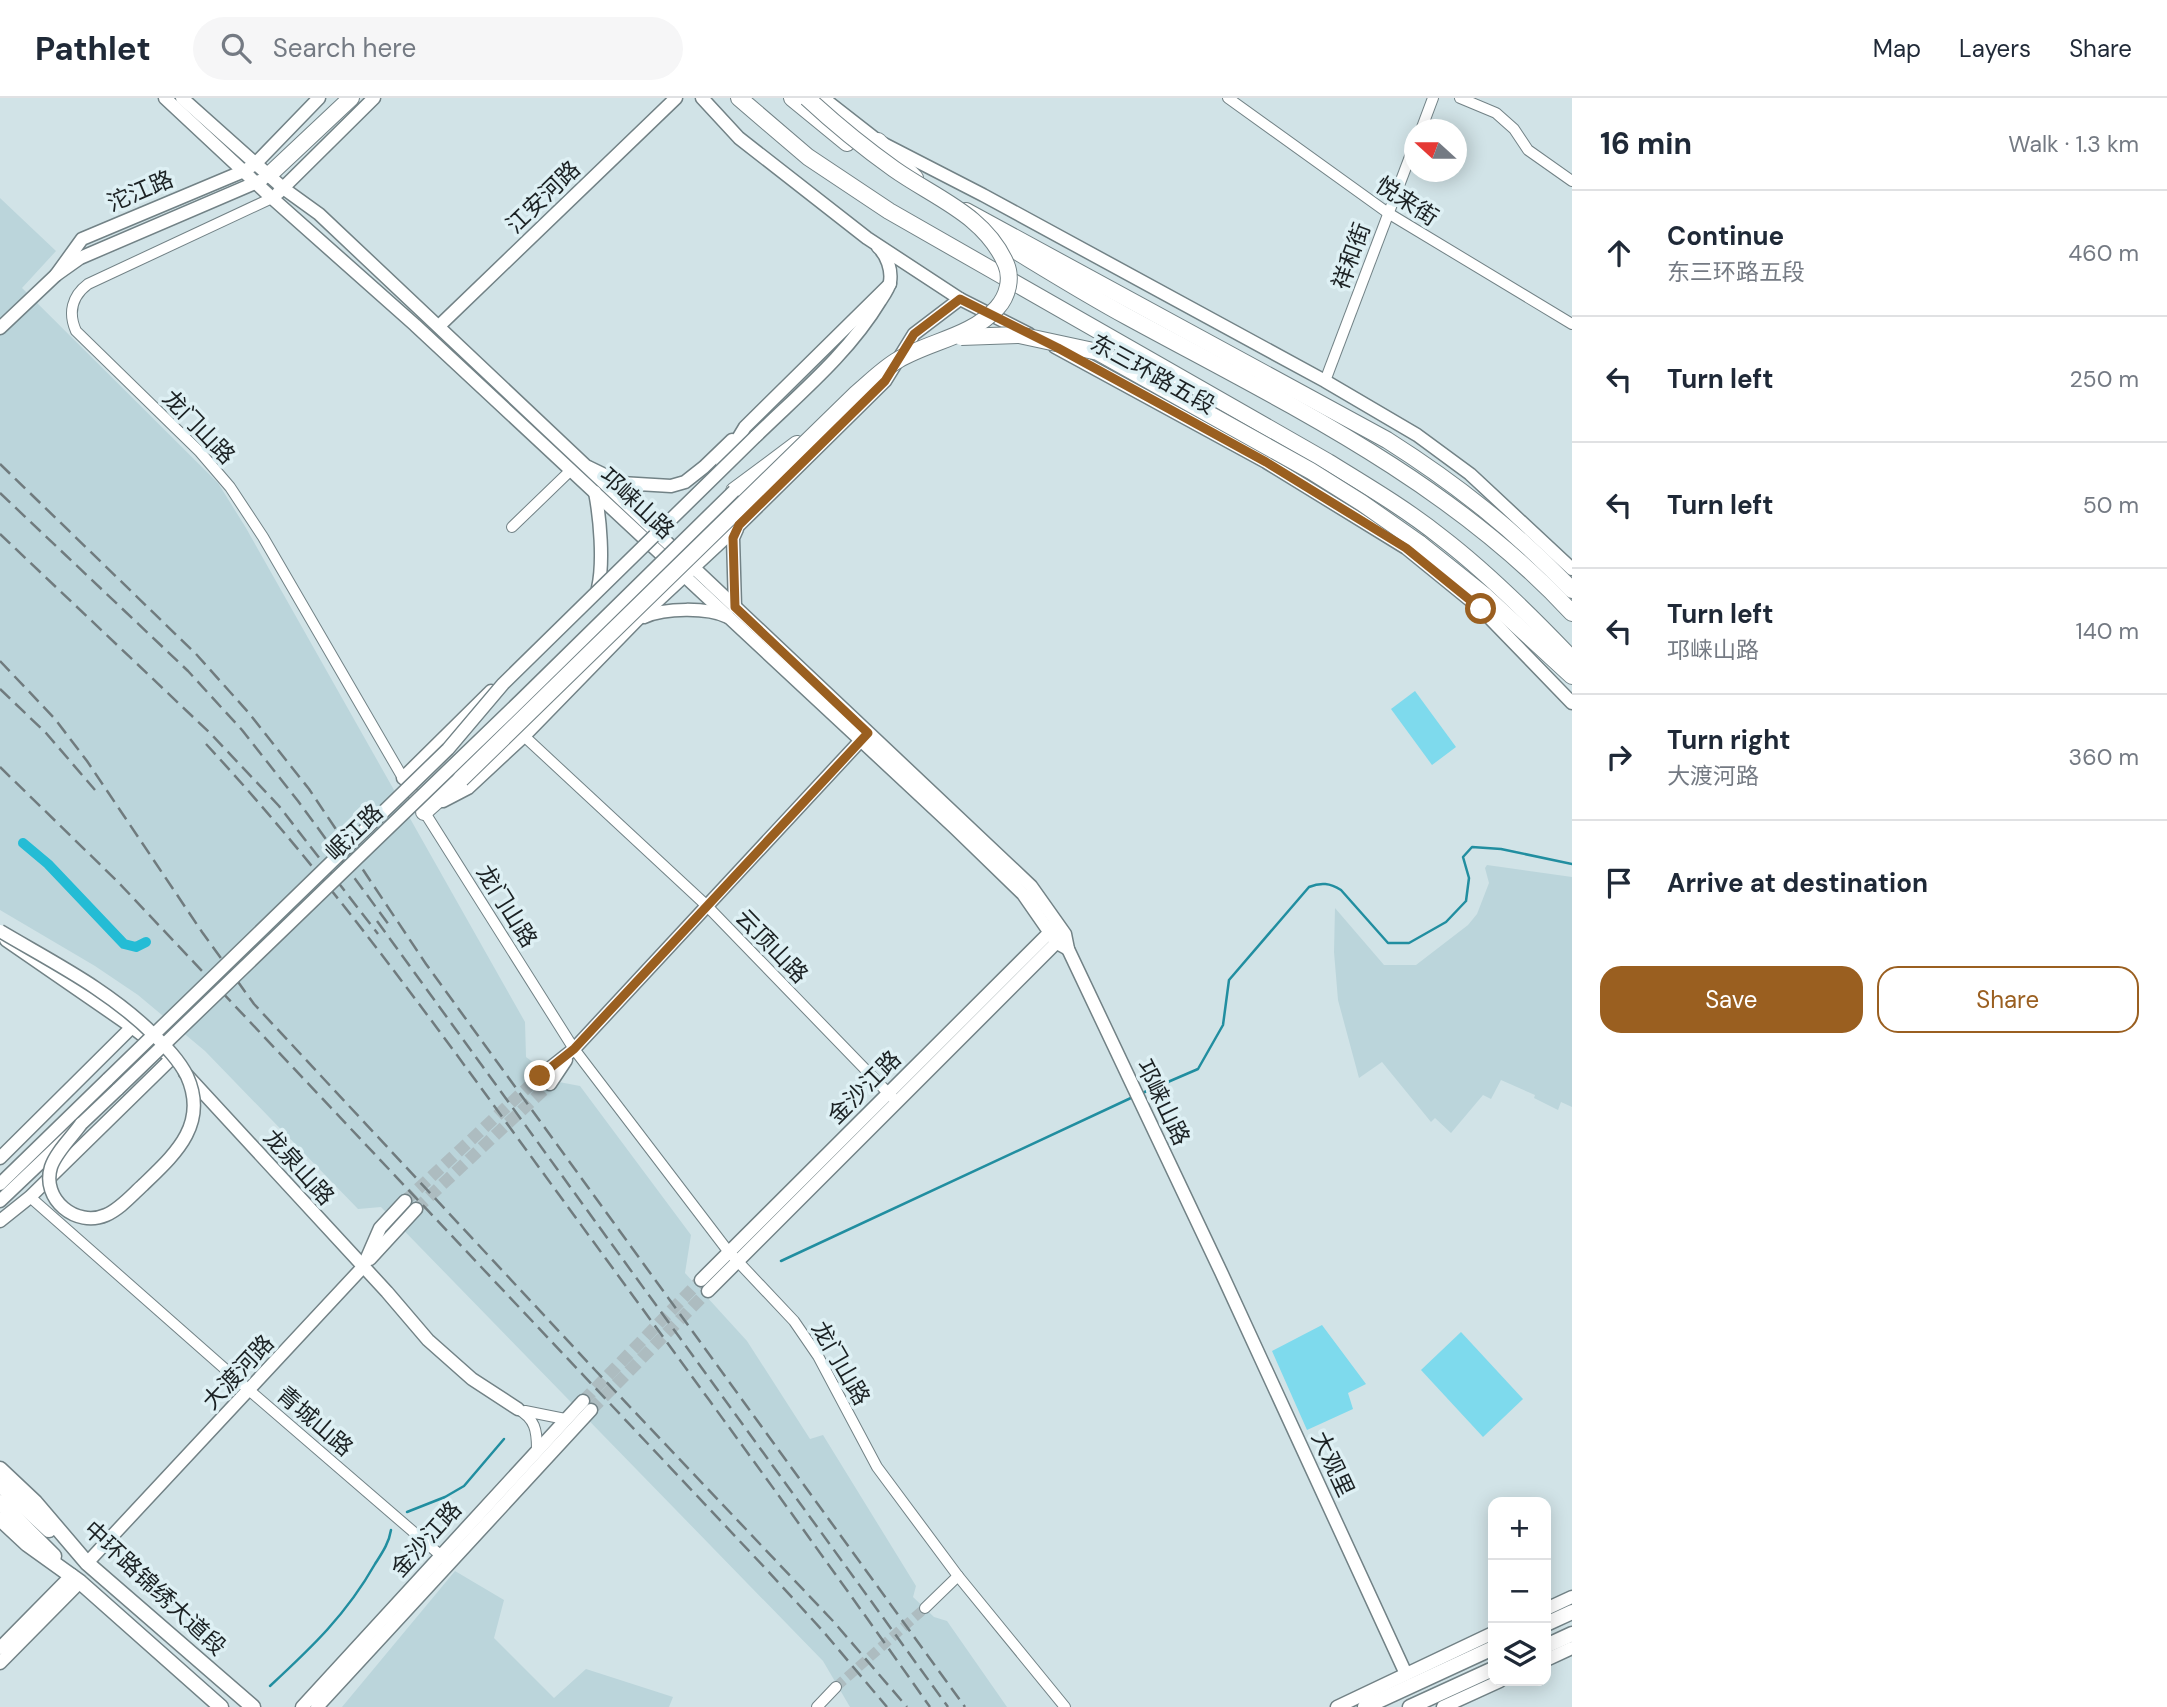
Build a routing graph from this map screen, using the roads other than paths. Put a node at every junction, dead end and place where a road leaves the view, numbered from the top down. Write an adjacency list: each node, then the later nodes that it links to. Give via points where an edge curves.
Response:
1 (165, 98): 18 (street, 邛崃山路)
2 (181, 98): 17 (street, 邛崃山路)
3 (319, 98): 17 (street)
4 (351, 98): 20 (highway)
5 (374, 98): 22 (street)
6 (676, 98): 32 (street, 江安河路)
7 (702, 98): 26 (street, 东三环路五段, via 739,138)
8 (739, 98): 51 (highway, 东三环路五段, via 808,157 889,211 1390,501 1485,574)
9 (792, 98): 24 (highway, 东三环路五段, via 901,182)
10 (807, 98): 24 (highway, bridge, via 845,133)
11 (824, 98): 16 (street)
12 (1228, 98): 25 (street, 悦来街)
13 (1433, 98): 15 (street)
14 (1460, 98): 21 (street, via 1496,113 1528,150)
15 (1425, 119)
16 (878, 141): 24 (highway); 34 (street)
17 (255, 164): 18 (street, 沱江路); 20 (street, 邛崃山路)
18 (244, 171): 20 (street, 邛崃山路); 27 (street, 沱江路, via 82,239)
19 (1404, 174): 25 (street, 祥和街)
20 (263, 179): 22 (street, 邛崃山路); 23 (street, 邛崃山路); 27 (street, via 79,258)
21 (1572, 181)
22 (283, 188): 23 (street); 32 (street, 邛崃山路, via 319,214)
23 (272, 198): 38 (street, 邛崃山路); 56 (street, 龙门山路, via 88,285 79,291 71,320 85,341 230,487)
24 (949, 206): 33 (highway, bridge, via 981,226 998,247 1009,272 998,307 974,327); 47 (highway, bridge, via 1387,440 1449,480 1515,533); 49 (highway, 东三环路五段, via 1125,315 1343,433 1456,510)
25 (1388, 214): 30 (street, 悦来街); 34 (street, 祥和街)
26 (867, 238): 28 (street, via 883,251 891,270); 29 (street, 东三环路五段)
27 (55, 275): 31 (street)
28 (890, 284): 36 (street); 68 (street, 岷江路, bridge, via 851,343 503,684 448,748)
29 (960, 299): 41 (street, via 914,334 885,381); 53 (street, 东三环路五段, via 1266,462 1406,548 1481,609)
30 (1572, 324)
31 (0, 325)
32 (439, 326): 37 (street, 邛崃山路)
33 (948, 338): 35 (highway, bridge, via 897,360); 52 (highway, bridge, via 1019,335 1098,352 1311,471 1419,542)
34 (1325, 381): 44 (street, via 1417,435 1470,474)
35 (823, 425): 39 (highway, bridge); 57 (highway, bridge)
36 (745, 427): 37 (street, via 704,467 685,482 671,486 621,483); 43 (street, via 724,462)
37 (588, 467): 43 (street, 邛崃山路)
38 (571, 470): 40 (street, 邛崃山路); 42 (street)
39 (734, 491): 66 (street, 岷江路, bridge)
40 (594, 492): 43 (street, 邛崃山路); 46 (street, via 601,573)
41 (739, 525): 45 (street); 48 (street, via 733,538)
42 (512, 527)
43 (651, 535): 45 (street, 邛崃山路); 46 (street)
44 (1572, 569)
45 (689, 572): 48 (street, 邛崃山路); 50 (street)
46 (598, 588): 56 (street)
47 (1572, 590)
48 (731, 612): 50 (street, via 657,611); 55 (street, 邛崃山路)
49 (1572, 613)
50 (637, 620): 54 (street)
51 (1572, 659)
52 (1572, 676)
53 (1572, 703)
54 (524, 736): 57 (street, via 468,788); 58 (street, 云顶山路)
55 (864, 737): 58 (street); 60 (street, 邛崃山路, via 1023,894)
56 (403, 778): 57 (street, 龙门山路)
57 (424, 812): 62 (street, 龙门山路)
58 (706, 905): 62 (street); 65 (street, 云顶山路)
59 (0, 934): 61 (street, 龙泉山路); 66 (street, bridge, via 102,990 172,1053 187,1076 193,1100 191,1126 175,1154 124,1202 105,1215 86,1218 63,1209 49,1186 55,1159)
60 (1059, 937): 65 (street, 金沙江路); 76 (street, 邛崃山路)
61 (132, 1027): 63 (street, 龙泉山路); 67 (street)
62 (574, 1049): 64 (street); 74 (street, 龙门山路)
63 (172, 1058): 69 (street); 75 (street, 龙泉山路)
64 (545, 1080)
65 (892, 1097): 74 (street, 金沙江路)
66 (82, 1124): 70 (street, 岷江路, bridge)
67 (0, 1158)
68 (0, 1184)
69 (30, 1196): 73 (street); 78 (street, 青城山路)
70 (0, 1201)
71 (405, 1201): 75 (street, 大渡河路, via 380,1228)
72 (416, 1209): 75 (street)
73 (0, 1221)
74 (733, 1256): 77 (street, 金沙江路); 88 (street, 龙门山路, via 794,1321 818,1356 877,1467)
75 (363, 1267): 78 (street, 大渡河路); 79 (street, 龙泉山路, via 428,1340 472,1379)
76 (1221, 1272): 104 (street, 大观里)
77 (704, 1285)
78 (250, 1391): 86 (street, 青城山路); 87 (street, 大渡河路)
79 (518, 1409): 80 (street); 81 (street, 龙泉山路, via 537,1427)
80 (565, 1419): 81 (street, 金沙江路); 86 (street, 金沙江路, via 587,1405)
81 (537, 1449): 86 (street, 金沙江路)
82 (0, 1469): 87 (main road, 中环路锦绣大道段)
83 (0, 1485): 87 (main road)
84 (0, 1502): 89 (main road)
85 (0, 1519): 89 (main road, 中环路锦绣大道段)
86 (445, 1559): 109 (street, 金沙江路); 110 (street, 金沙江路)
87 (87, 1563): 108 (main road, 中环路锦绣大道段)
88 (958, 1576): 92 (street); 112 (street, 龙门山路)
89 (76, 1579): 98 (street); 102 (street); 107 (main road, 中环路锦绣大道段)
90 (1572, 1597): 91 (street)
91 (1551, 1607)
92 (925, 1608)
93 (1572, 1612): 94 (main road)
94 (1548, 1623)
95 (1572, 1634): 97 (main road)
96 (1488, 1635): 104 (street)
97 (1551, 1644)
98 (0, 1648)
99 (1572, 1648): 101 (street)
100 (1488, 1650): 114 (main road)
101 (1551, 1658)
102 (0, 1663)
103 (1488, 1671): 115 (main road)
104 (1406, 1674): 113 (street)
105 (836, 1686): 111 (street)
106 (1489, 1686): 116 (street)
107 (221, 1707)
108 (253, 1707)
109 (302, 1707)
110 (317, 1707)
111 (817, 1707)
112 (1065, 1707)
113 (1337, 1707)
114 (1365, 1707)
115 (1410, 1707)
116 (1443, 1707)

